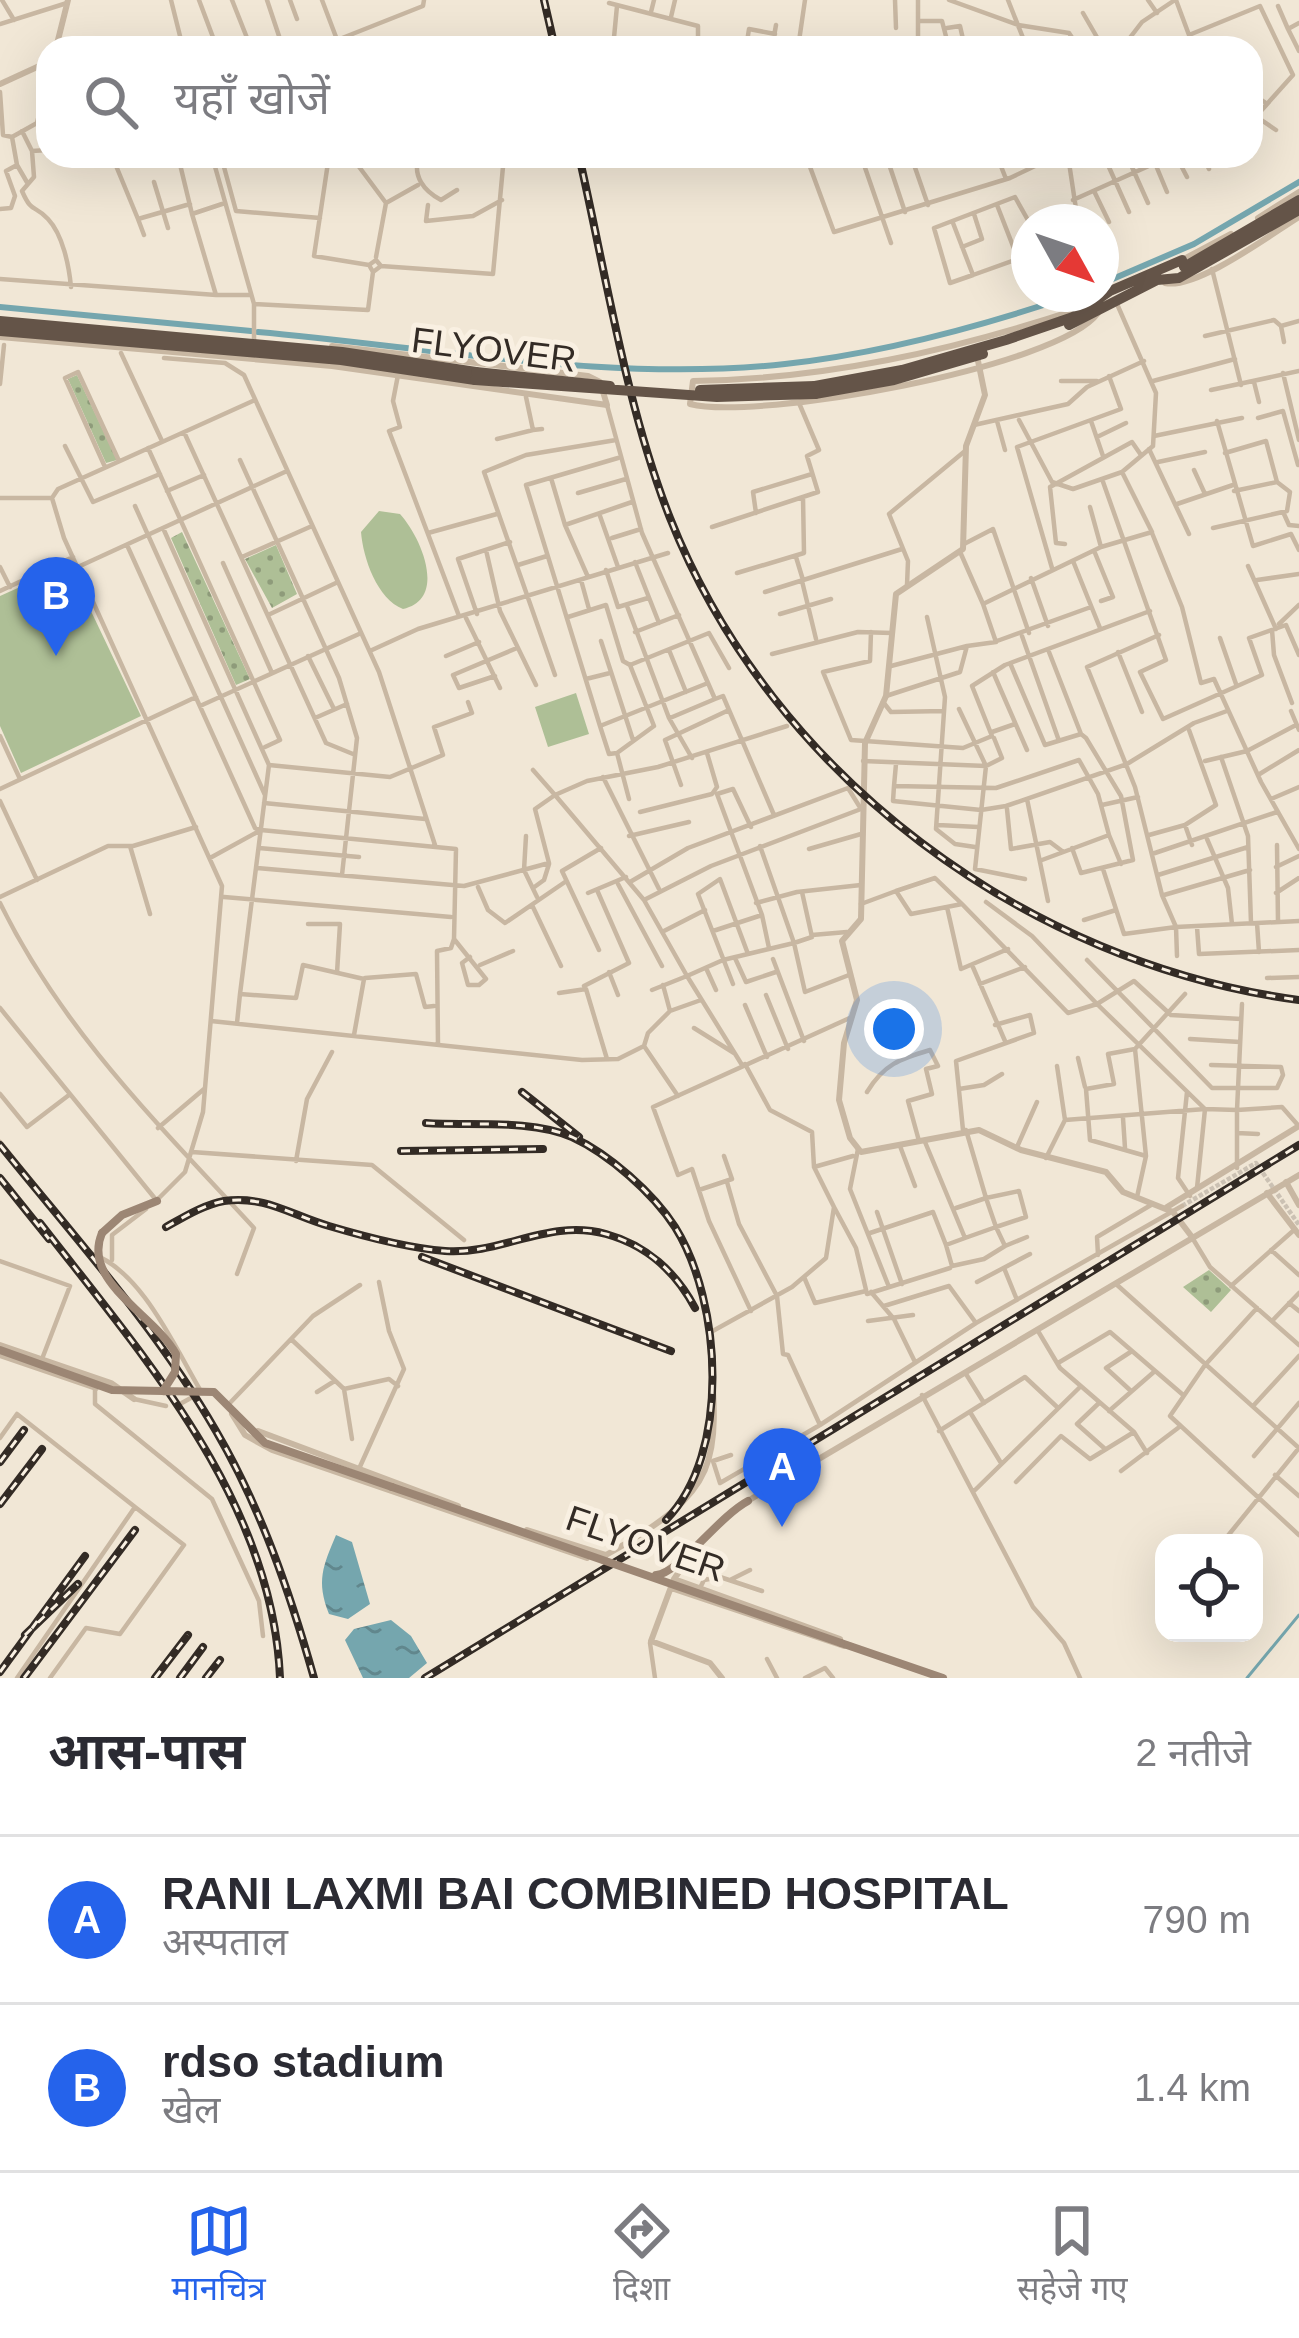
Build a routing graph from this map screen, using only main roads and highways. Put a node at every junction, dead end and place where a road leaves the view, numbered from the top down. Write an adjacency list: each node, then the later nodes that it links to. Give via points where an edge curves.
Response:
1 (1299, 196): 3 (highway)
2 (1298, 215): 4 (highway)
3 (1183, 264): 4 (highway); 5 (highway)
4 (1161, 282): 6 (highway)
5 (1119, 294)
6 (1119, 296)
7 (1083, 312): 11 (highway)
8 (1094, 312): 11 (highway, FLYOVER, via 978,360)
9 (0, 319): 12 (highway, FLYOVER, via 325,348)
10 (1, 338): 12 (highway, FLYOVER)
11 (936, 360): 12 (highway, FLYOVER, bridge, via 758,390); 12 (highway, FLYOVER, bridge, via 815,394 758,398)
12 (476, 376)
13 (157, 1201): 15 (main road, bridge, via 102,1233 97,1259 174,1349 177,1366)
14 (0, 1350): 15 (main road, FLYOVER, bridge, via 112,1390)
15 (163, 1392): 17 (main road, FLYOVER, bridge, via 214,1392 265,1443)
16 (744, 1503): 17 (main road, bridge, via 717,1520 671,1572)
17 (631, 1569): 18 (main road, FLYOVER, bridge)
18 (943, 1678)

